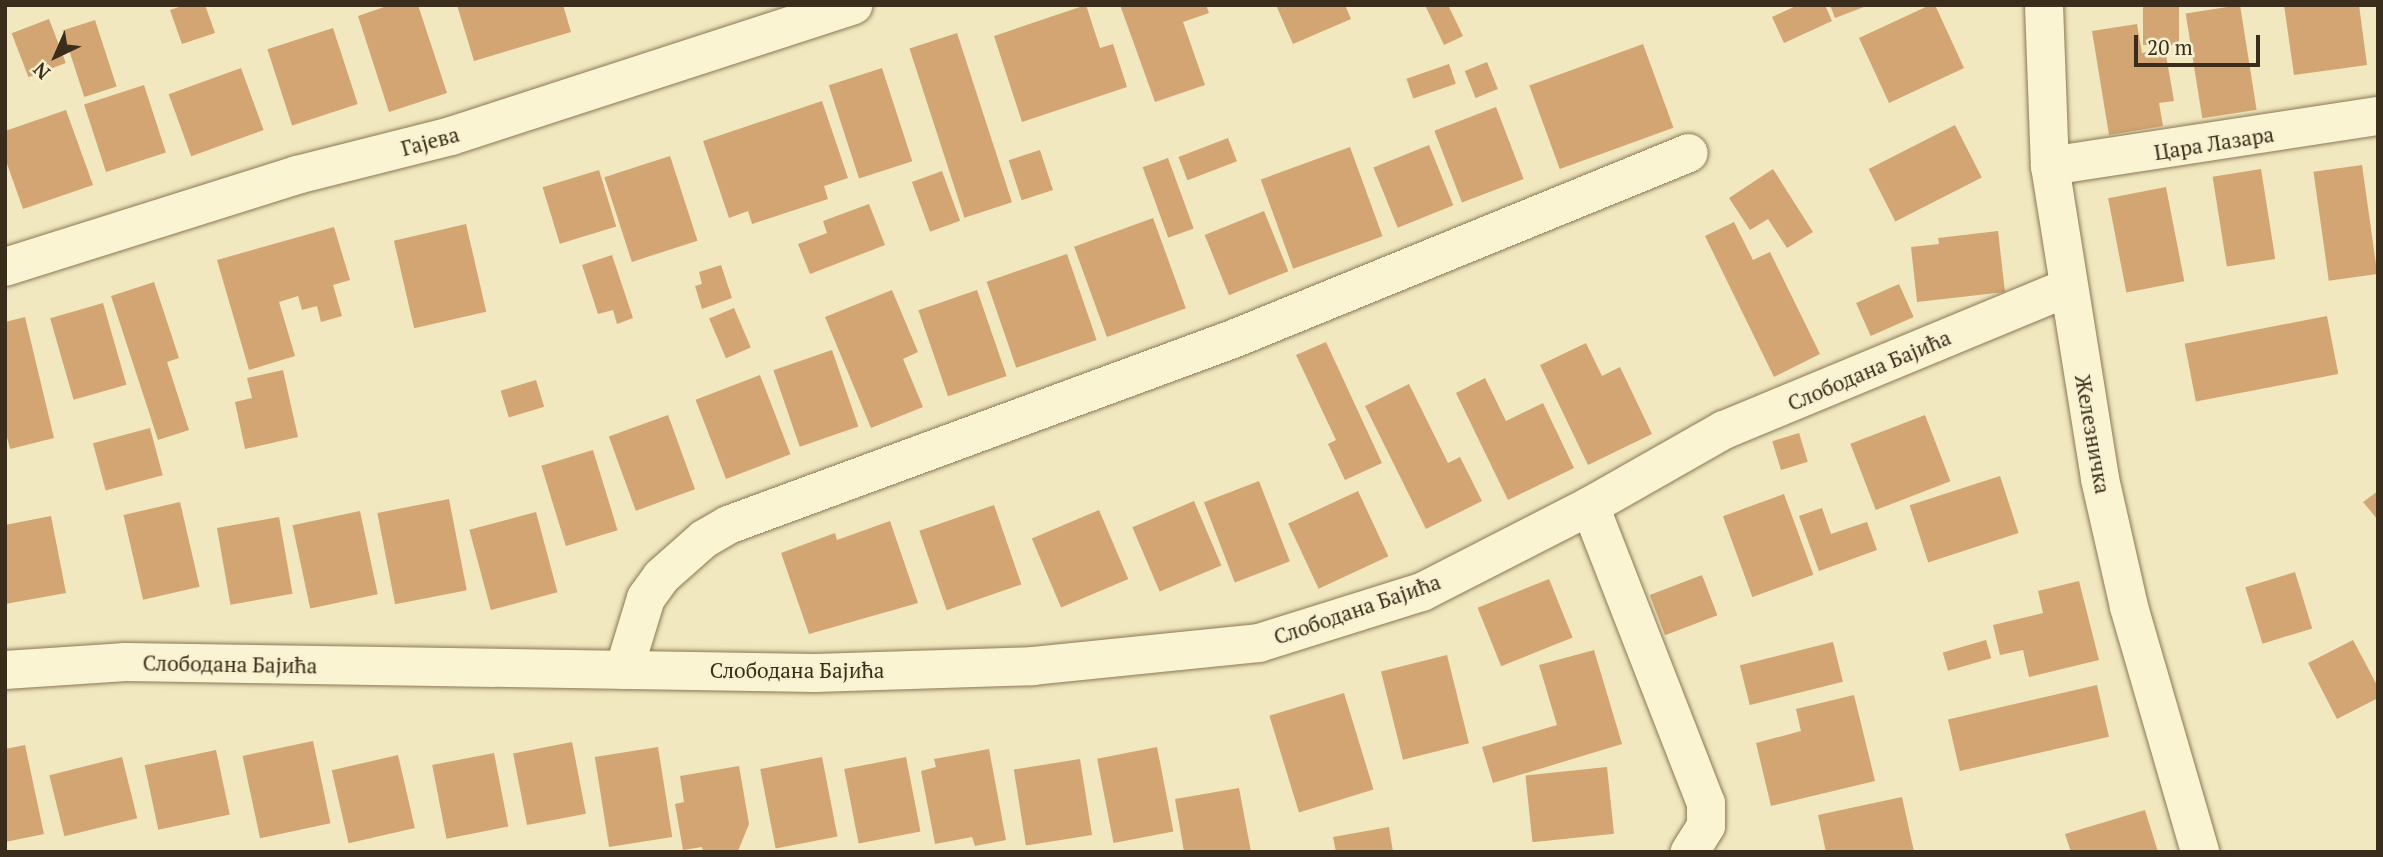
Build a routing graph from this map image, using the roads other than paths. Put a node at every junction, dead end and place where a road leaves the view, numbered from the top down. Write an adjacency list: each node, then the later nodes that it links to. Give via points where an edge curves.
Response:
1 (853, 5): 6 (street, Гајева, via 463,132 297,175)
2 (2044, 5): 5 (street, Железничка)
3 (2378, 116): 5 (street, Цара Лазара)
4 (1688, 153): 10 (street, via 1233,339 728,525 661,576 646,597)
5 (2050, 166): 7 (street, Железничка)
6 (5, 267)
7 (2069, 287): 8 (street, Слободана Бајића, via 1724,430); 12 (street, Железничка, via 2100,479 2126,595)
8 (1590, 506): 10 (street, Слободана Бајића, via 1422,592 1259,643 1033,666 815,673); 11 (street, via 1706,803 1706,826)
9 (5, 670): 10 (street, Слободана Бајића, via 125,662)
10 (624, 670)
11 (1690, 852)
12 (2200, 852)

